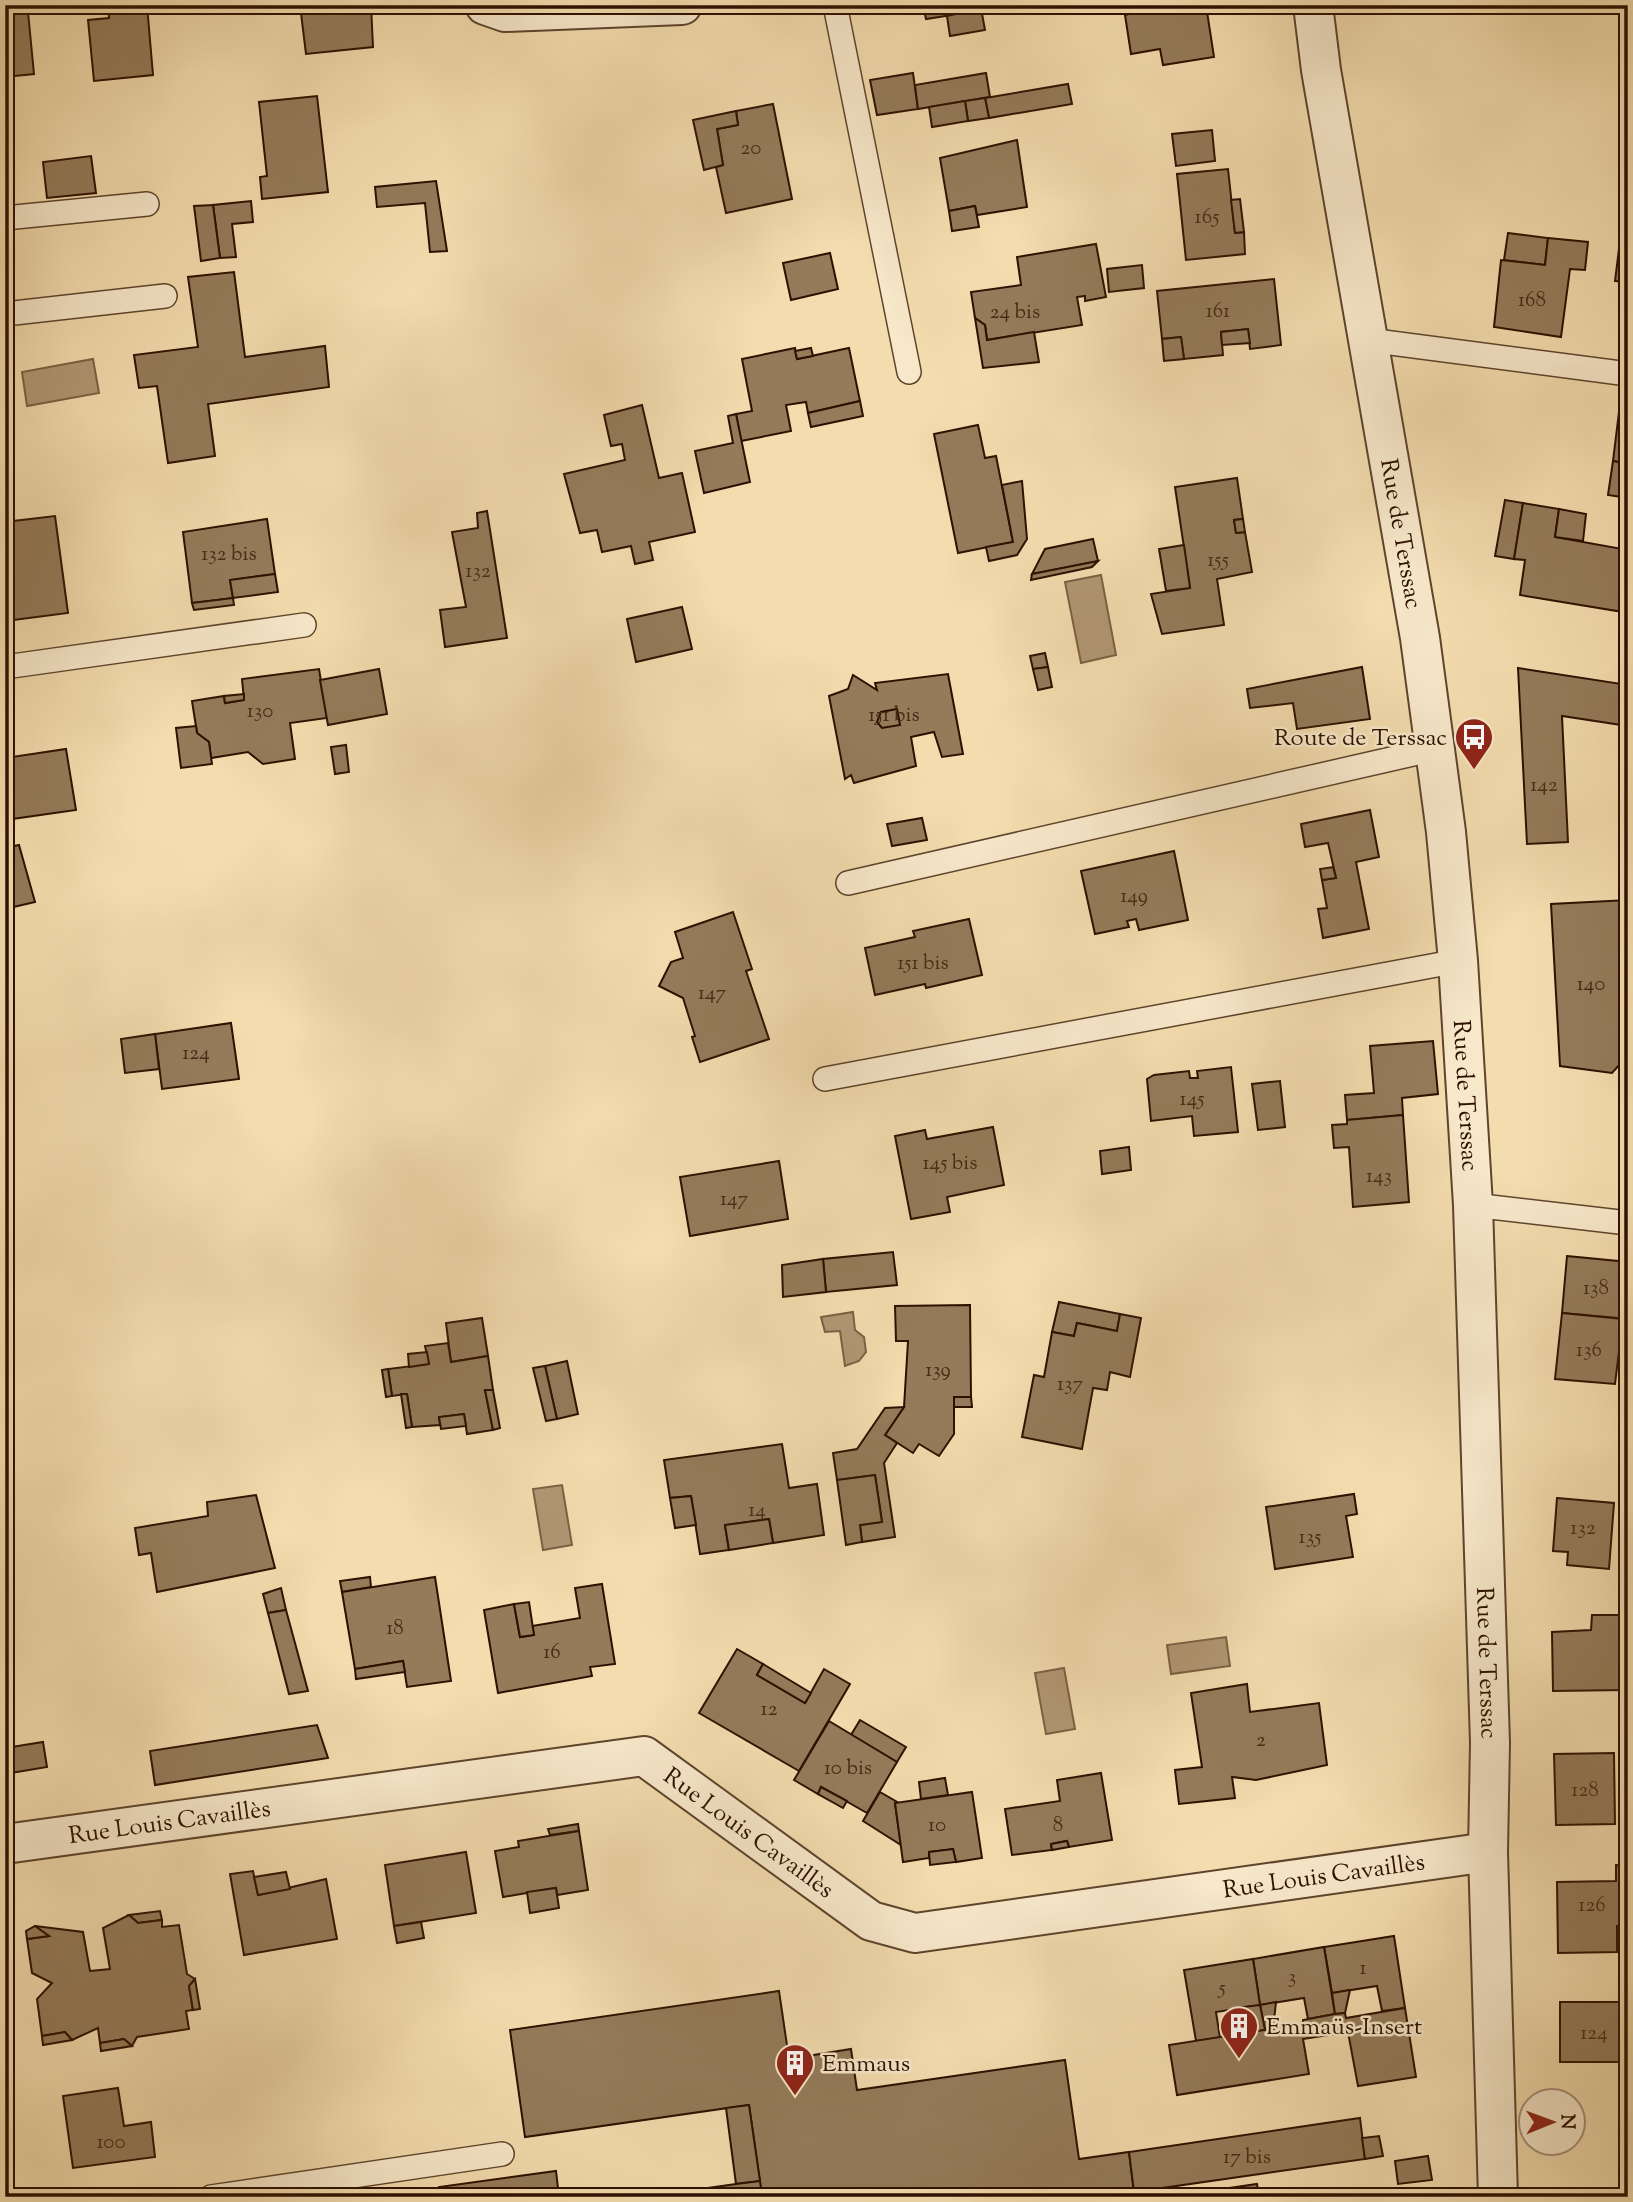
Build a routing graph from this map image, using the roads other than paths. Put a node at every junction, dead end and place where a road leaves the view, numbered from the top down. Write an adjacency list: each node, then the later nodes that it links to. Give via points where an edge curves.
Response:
1 (485, 5): 2 (street, via 505,12)
2 (682, 5)
3 (835, 5): 10 (lane)
4 (1312, 5): 9 (street, Rue de Terssac)
5 (147, 204): 6 (lane)
6 (5, 218)
7 (165, 296): 8 (lane)
8 (5, 313)
9 (1368, 340): 11 (lane); 14 (street, Rue de Terssac)
10 (909, 372)
11 (1628, 374)
12 (304, 625): 13 (lane)
13 (5, 667)
14 (1435, 749): 15 (lane); 16 (street, Rue de Terssac)
15 (848, 883)
16 (1458, 961): 17 (lane); 18 (street, Rue de Terssac)
17 (825, 1079)
18 (1473, 1205): 19 (lane); 21 (street, Rue de Terssac, via 1490,1742)
19 (1628, 1223)
20 (5, 1844): 21 (street, Rue Louis Cavaillès, via 644,1756 872,1922 915,1933)
21 (1488, 1852): 24 (street, Rue de Terssac)
22 (502, 2154): 23 (lane)
23 (211, 2197)
24 (1498, 2197)

